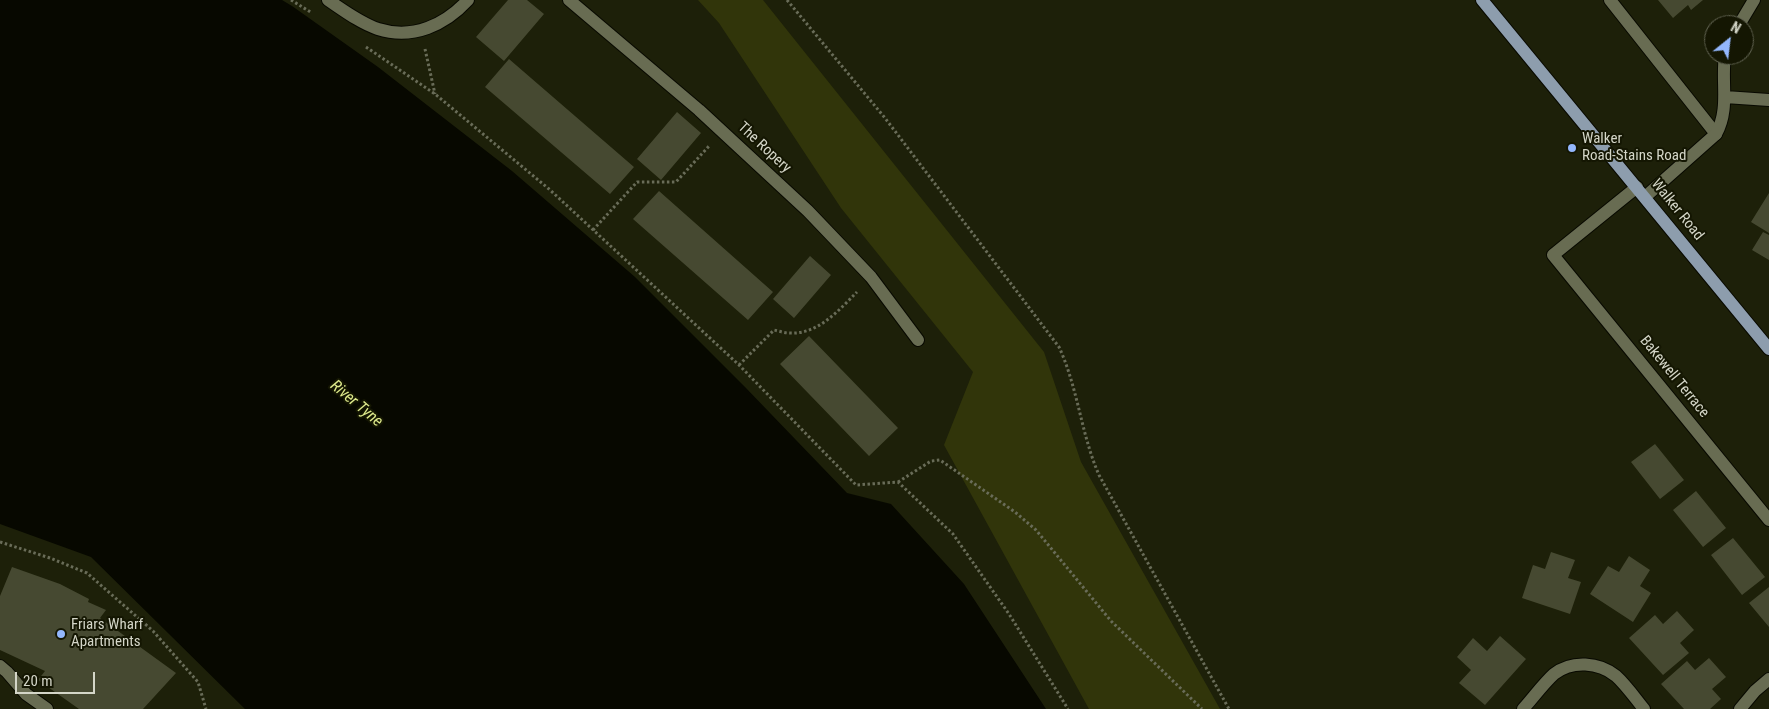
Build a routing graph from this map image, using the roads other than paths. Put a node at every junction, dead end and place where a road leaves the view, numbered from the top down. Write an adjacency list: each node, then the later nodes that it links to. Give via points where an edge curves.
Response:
1 (328, 0): 2 (street, via 377,29 392,32 421,31 443,22)
2 (468, 0)
3 (569, 0): 13 (street, The Ropery, via 808,211 871,277)
4 (1482, 0): 12 (main road, Walker Road)
5 (1610, 0): 11 (street)
6 (1754, 0): 7 (street)
7 (1745, 15)
8 (1724, 65): 9 (street)
9 (1725, 96): 10 (street); 11 (street, via 1722,124)
10 (1769, 100)
11 (1716, 134): 12 (street)
12 (1641, 192): 14 (main road, Walker Road); 15 (street, Bakewell Terrace, via 1553,255)
13 (918, 340)
14 (1769, 349)
15 (1769, 520)
16 (0, 666): 18 (street, via 26,694)
17 (1769, 679): 21 (street)
18 (47, 709)
19 (1523, 709): 20 (street, via 1554,675 1579,664 1605,669)
20 (1644, 709)
21 (1740, 709)

